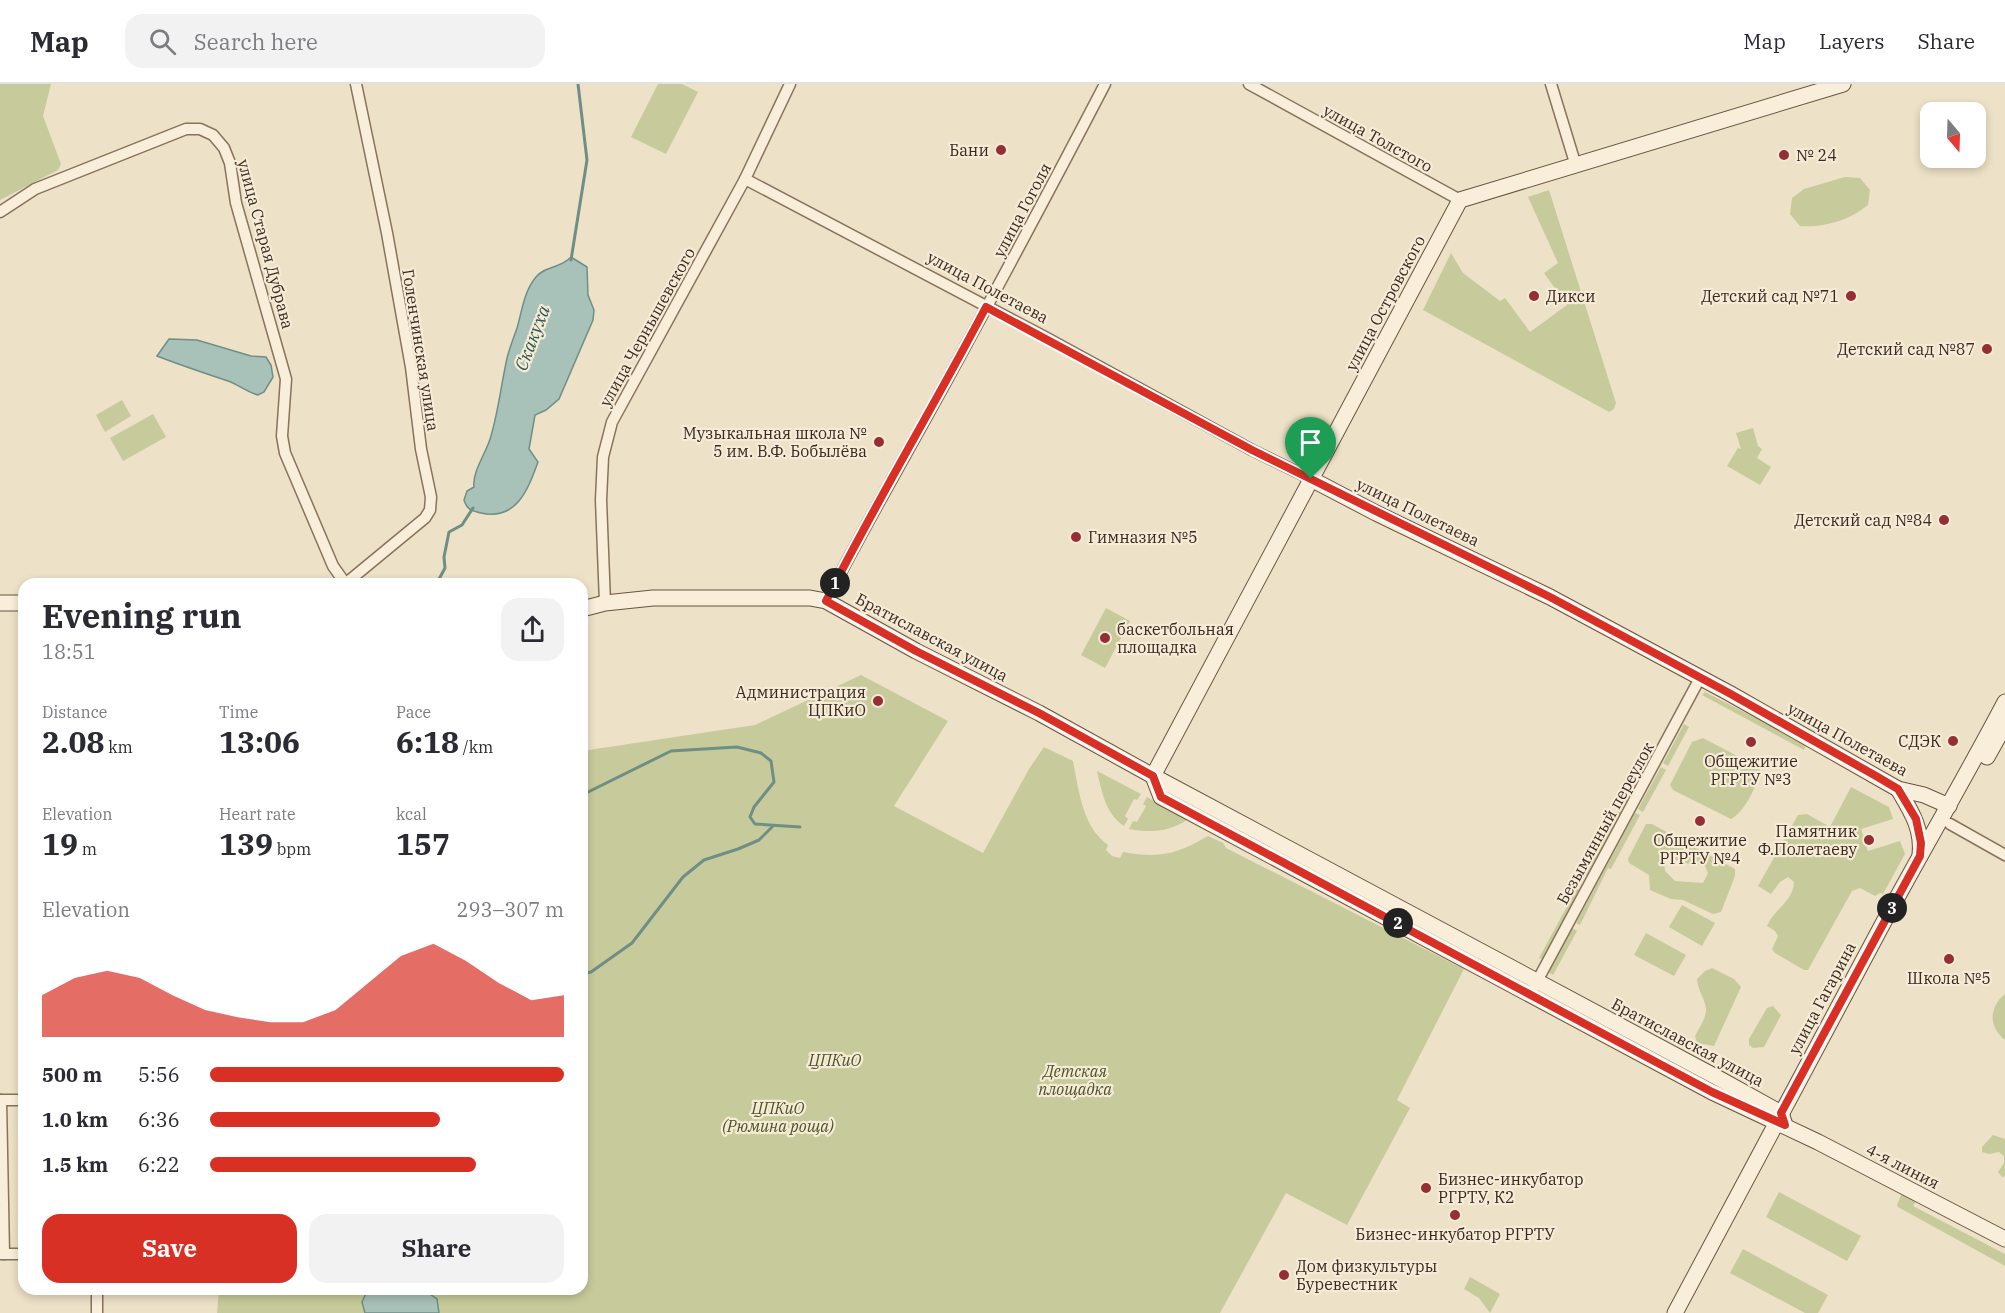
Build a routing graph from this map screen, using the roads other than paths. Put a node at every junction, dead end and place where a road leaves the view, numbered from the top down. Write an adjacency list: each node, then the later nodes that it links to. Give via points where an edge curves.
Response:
1 (356, 84): 14 (street, Голенчинская улица, via 387,233 431,497 425,518)
2 (790, 84): 8 (street, улица Чернышевского)
3 (1105, 84): 11 (street, улица Гоголя)
4 (1249, 84): 9 (street, улица Толстого)
5 (1551, 84): 7 (street)
6 (1843, 84): 7 (street)
7 (1576, 166): 9 (street)
8 (745, 179): 11 (street, улица Полетаева); 18 (street, улица Чернышевского, via 612,422 603,457 601,500)
9 (1460, 200): 12 (street, улица Островского)
10 (0, 212): 13 (street, улица Старая Дубрава, via 35,189 186,129 200,129 213,135 230,163 237,203 286,379 282,436 285,453)
11 (986, 307): 12 (street, улица Полетаева); 15 (street, улица Гоголя)
12 (1311, 479): 20 (street, улица Полетаева, via 1550,597); 23 (street, улица Островского)
13 (341, 578)
14 (351, 578)
15 (826, 601): 18 (street, Братиславская улица, via 699,597); 23 (street, Братиславская улица)
16 (0, 603): 17 (street)
17 (18, 603)
18 (605, 603): 19 (street, Братиславская улица)
19 (588, 607)
20 (1700, 678): 24 (street, улица Полетаева); 30 (street, Безымянный переулок)
21 (2005, 702): 26 (street, улица Гагарина)
22 (2005, 725): 25 (street, улица Гагарина)
23 (1153, 776): 30 (street, Братиславская улица, via 1161,797)
24 (1898, 789): 26 (street, улица Полетаева); 29 (street, via 1916,819)
25 (1969, 791): 26 (street); 27 (street, улица Гагарина)
26 (1949, 806): 27 (street); 29 (street, улица Гагарина)
27 (1950, 824): 28 (street); 33 (street, улица Гагарина)
28 (2005, 855)
29 (1920, 856): 33 (street, улица Гагарина)
30 (1533, 988): 33 (street, Братиславская улица, via 1718,1078)
31 (0, 1100): 32 (street); 35 (street)
32 (18, 1100)
33 (1780, 1120): 34 (street, 4-я линия); 39 (street, улица Гагарина); 40 (street, улица Гагарина)
34 (2005, 1239)
35 (2, 1254): 36 (street)
36 (18, 1254)
37 (97, 1295): 38 (street)
38 (97, 1313)
39 (1675, 1313)
40 (1684, 1313)

